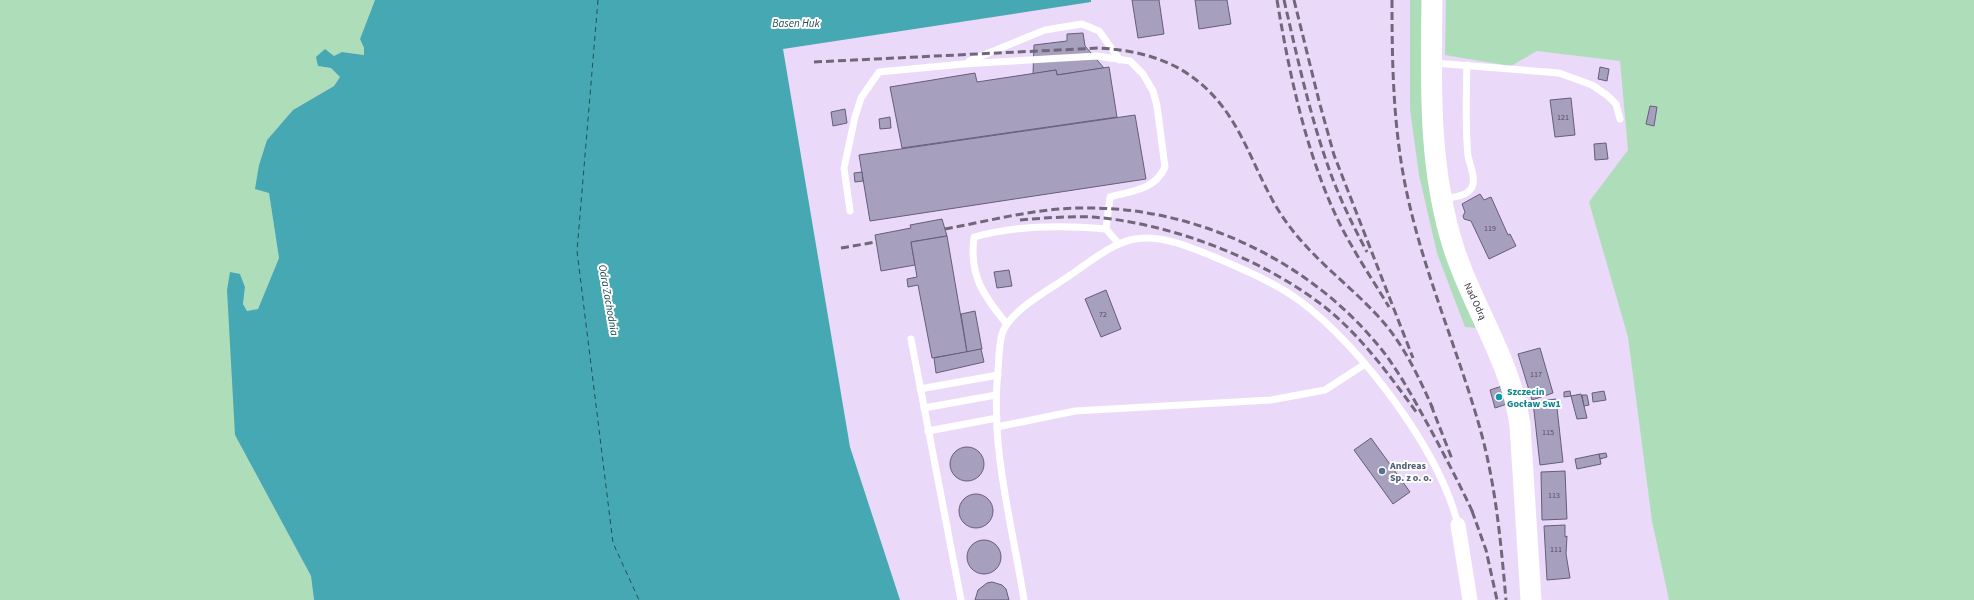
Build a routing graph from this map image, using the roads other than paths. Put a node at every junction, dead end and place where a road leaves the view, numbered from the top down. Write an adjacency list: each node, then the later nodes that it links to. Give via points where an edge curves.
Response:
1 (1432, 0): 3 (street, Nad Odrą)
2 (1120, 60): 4 (lane, via 1097,56); 4 (lane, via 1099,32 1082,24 1045,30); 9 (lane, via 1130,61 1143,74 1153,91 1158,106 1165,167 1154,183 1110,197)
3 (1431, 62): 5 (lane); 7 (street, Nad Odrą, via 1434,144)
4 (963, 64): 8 (lane, via 879,72 862,98 855,116 844,168)
5 (1467, 65): 6 (lane, via 1559,73 1592,85 1616,104); 7 (lane, via 1465,125 1474,182 1470,190 1460,196)
6 (1620, 119)
7 (1441, 199): 25 (street, Nad Odrą, via 1458,261 1504,363 1516,405 1520,425)
8 (850, 211)
9 (1106, 229): 10 (lane); 11 (lane, via 1060,226 997,230 974,237 972,250 976,275 987,300)
10 (1118, 244): 11 (lane, via 1042,294); 13 (lane, via 1143,239 1177,244 1252,274 1316,313)
11 (1006, 323): 14 (lane, via 1001,336)
12 (910, 339): 15 (lane)
13 (1365, 364): 19 (lane, via 1325,390 1271,400 1075,410); 21 (lane, via 1427,453 1451,501)
14 (998, 375): 15 (lane); 16 (lane)
15 (920, 390): 17 (lane)
16 (996, 395): 17 (lane); 18 (lane)
17 (924, 408): 20 (lane)
18 (997, 418): 19 (lane); 20 (lane)
19 (997, 427): 23 (lane, via 1002,481)
20 (928, 431): 22 (lane)
21 (1458, 525): 24 (street)
22 (961, 600)
23 (1024, 600)
24 (1470, 600)
25 (1531, 600)

